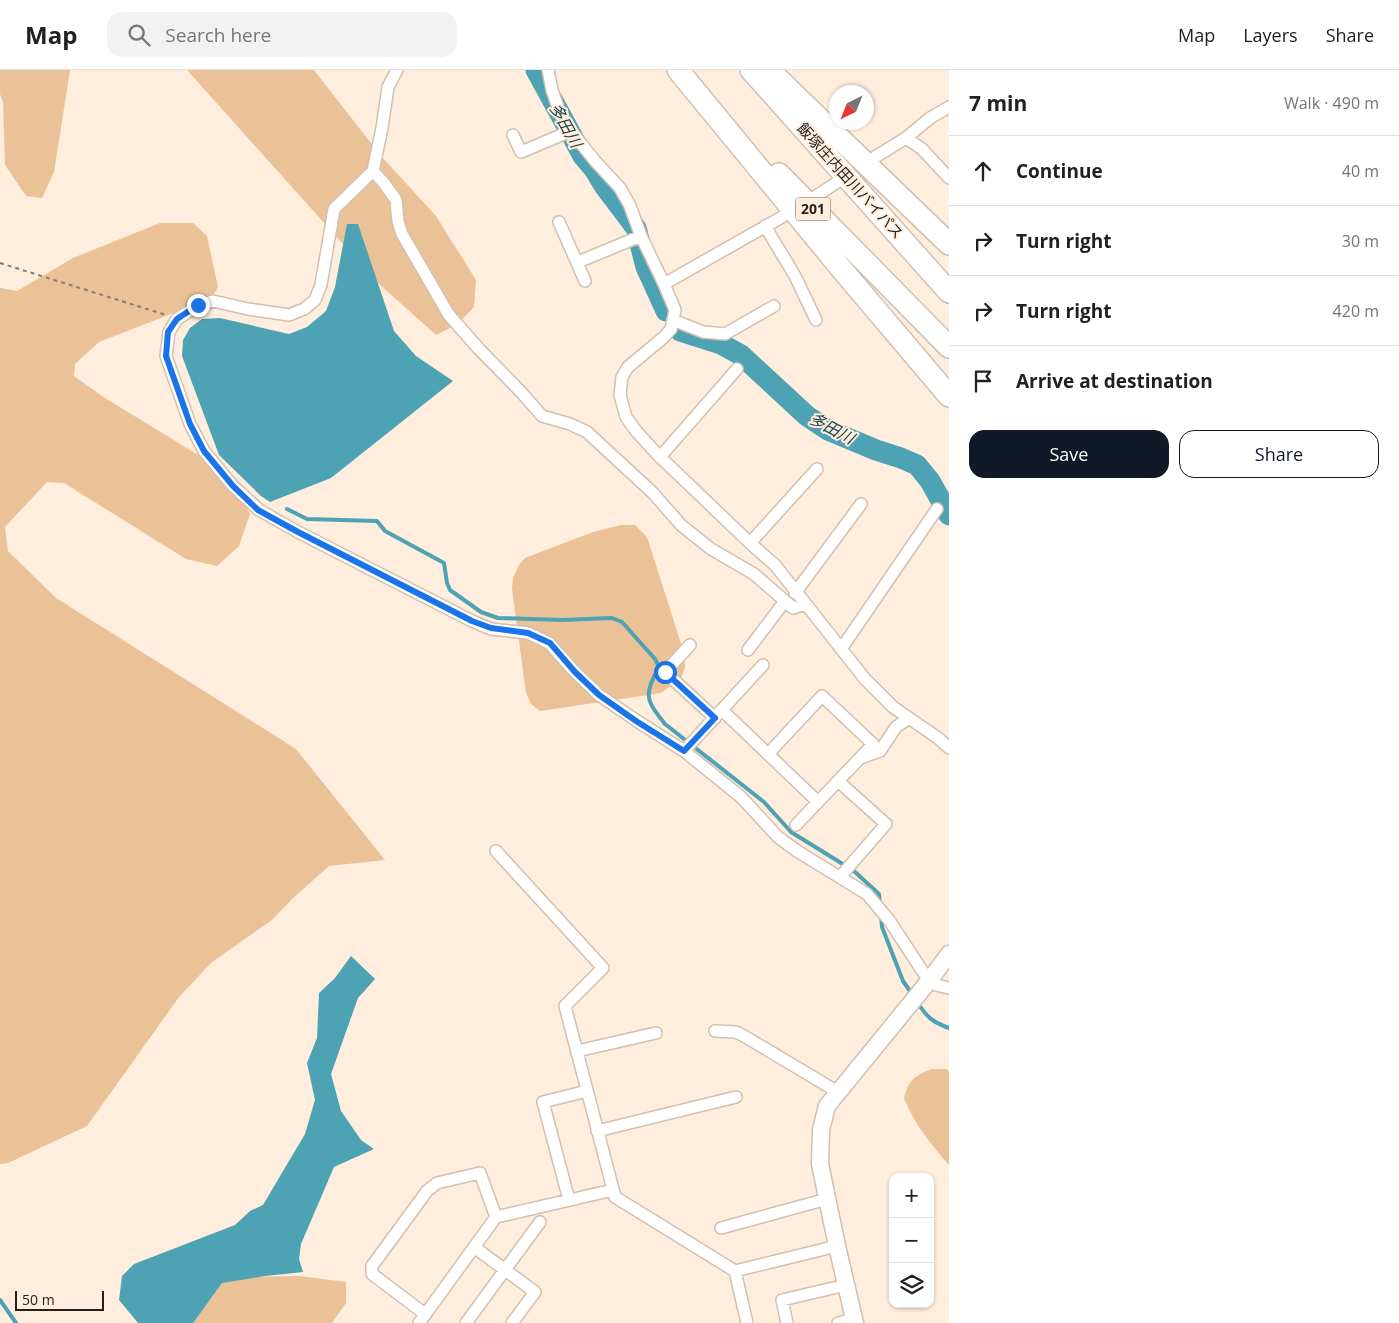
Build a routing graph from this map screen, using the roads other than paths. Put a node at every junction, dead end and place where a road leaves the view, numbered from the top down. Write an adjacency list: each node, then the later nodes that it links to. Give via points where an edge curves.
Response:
1 (397, 70): 11 (street, via 388,88)
2 (548, 70): 7 (street, via 560,112)
3 (678, 70): 27 (highway, 201); 29 (highway)
4 (751, 70): 23 (highway, 飯塚庄内田川バイパス)
5 (769, 70): 19 (highway)
6 (949, 107): 9 (street)
7 (571, 131): 8 (street, via 521,152); 18 (street, via 620,188)
8 (513, 135)
9 (906, 138): 10 (street); 12 (street, via 922,149)
10 (875, 157)
11 (373, 171): 36 (street, via 396,200 402,234 448,315 542,416 587,432 711,550 754,574); 45 (street, via 334,209 321,285 315,300 304,309 289,315 214,301 198,305 177,319 168,332 166,356 190,424 204,451 258,510 472,621 491,628 528,633 550,643 599,695)
12 (949, 178)
13 (838, 181): 14 (street)
14 (813, 198)
15 (782, 217): 17 (street)
16 (559, 222): 20 (street)
17 (765, 226): 22 (street); 26 (street, via 795,276)
18 (641, 236): 20 (street); 22 (street)
19 (949, 244)
20 (578, 262): 21 (street)
21 (585, 281)
22 (664, 284): 25 (street, via 675,310)
23 (949, 292)
24 (774, 306): 25 (street, via 725,334 704,332)
25 (673, 320): 30 (street, via 664,337 628,366 622,377 620,395 626,417)
26 (816, 320)
27 (949, 347)
28 (737, 369): 30 (street)
29 (949, 396)
30 (660, 457): 34 (street)
31 (817, 469): 34 (street)
32 (861, 504): 35 (street)
33 (936, 509): 39 (street)
34 (750, 543): 35 (street, via 774,564)
35 (795, 592): 37 (street)
36 (785, 601): 37 (street, via 793,608); 40 (street)
37 (805, 604): 39 (street)
38 (690, 645): 42 (street, via 665,672)
39 (841, 649): 43 (street, via 865,679)
40 (748, 650)
41 (763, 665): 42 (street)
42 (718, 714): 45 (street); 46 (street)
43 (909, 718): 44 (street); 47 (street, via 896,727 880,751)
44 (949, 748)
45 (684, 751): 52 (street, via 741,797 778,837)
46 (768, 754): 47 (street, via 822,696 873,744); 49 (street)
47 (860, 758): 48 (street)
48 (838, 781): 49 (street); 52 (street, via 886,824)
49 (818, 802): 50 (street)
50 (796, 825)
51 (496, 851): 58 (street, via 603,968 565,1006)
52 (840, 877): 54 (street, via 867,894 889,920)
53 (949, 954): 54 (street)
54 (929, 981): 55 (street); 60 (street)
55 (949, 988)
56 (715, 1030): 60 (street, via 744,1036)
57 (656, 1033): 58 (street)
58 (577, 1051): 59 (street)
59 (587, 1091): 62 (street); 65 (street, via 543,1102)
60 (838, 1092): 64 (street, via 827,1106 821,1130 820,1164)
61 (736, 1097): 62 (street)
62 (597, 1130): 63 (street)
63 (613, 1190): 65 (street); 72 (street, via 615,1197)
64 (827, 1199): 68 (street); 69 (street)
65 (569, 1200): 66 (street)
66 (496, 1217): 70 (street); 74 (street, via 480,1173 437,1183 427,1191 372,1266 372,1274)
67 (540, 1222): 71 (street)
68 (721, 1228)
69 (837, 1246): 72 (street); 73 (street)
70 (474, 1248): 71 (street); 74 (street)
71 (505, 1270): 76 (street); 77 (street, via 535,1292)
72 (735, 1271): 78 (street)
73 (846, 1285): 75 (street); 79 (street, via 782,1300)
74 (422, 1318)
75 (849, 1322)
76 (466, 1323)
77 (512, 1323)
78 (747, 1323)
79 (787, 1323)

